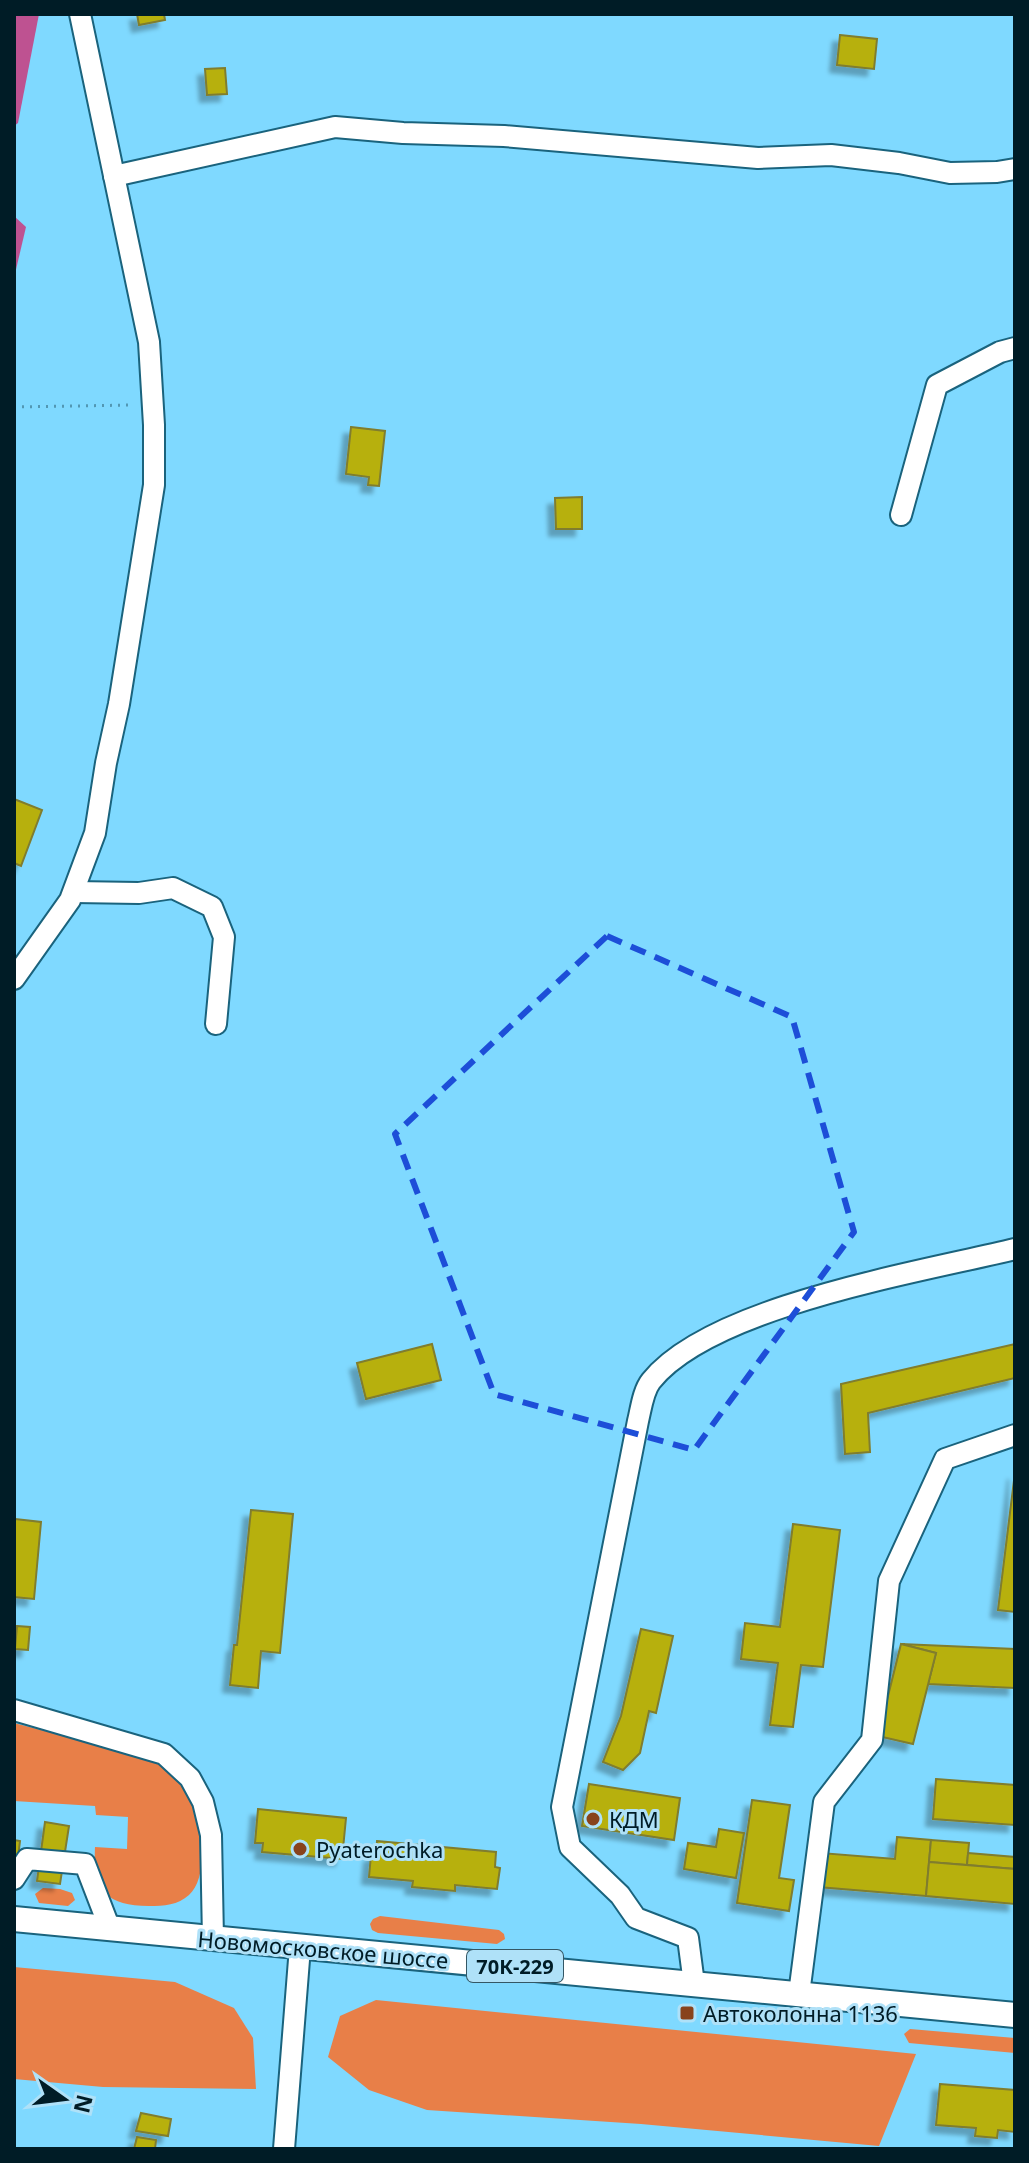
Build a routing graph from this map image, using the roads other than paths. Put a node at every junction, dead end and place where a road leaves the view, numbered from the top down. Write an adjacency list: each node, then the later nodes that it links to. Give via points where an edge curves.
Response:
1 (80, 14): 3 (street)
2 (1015, 169): 3 (street, via 950,173 831,155 758,158 335,127)
3 (114, 176): 6 (street, via 149,342 154,485 95,833)
4 (1015, 348): 5 (street, via 937,385)
5 (901, 515)
6 (74, 892): 7 (street); 8 (street, via 173,888 212,907 224,937)
7 (14, 979)
8 (216, 1024)
9 (1015, 1249): 17 (street, via 829,1293 717,1331 677,1356 649,1383 562,1807 570,1847 636,1918 688,1938)
10 (1015, 1435): 18 (street, via 945,1459 889,1581 872,1740 824,1802)
11 (14, 1710): 15 (street, via 164,1754 190,1778 211,1835)
12 (14, 1879): 14 (street, via 27,1859 85,1864)
13 (14, 1919): 14 (main road, Новомосковское шоссе / 70К-229)
14 (110, 1929): 15 (main road, Новомосковское шоссе / 70К-229)
15 (213, 1939): 16 (main road, Новомосковское шоссе / 70К-229)
16 (300, 1947): 17 (main road, Новомосковское шоссе / 70К-229); 20 (street)
17 (694, 1984): 18 (main road, Новомосковское шоссе / 70К-229)
18 (799, 1994): 19 (main road, Новомосковское шоссе / 70К-229)
19 (1015, 2015)
20 (284, 2149)

